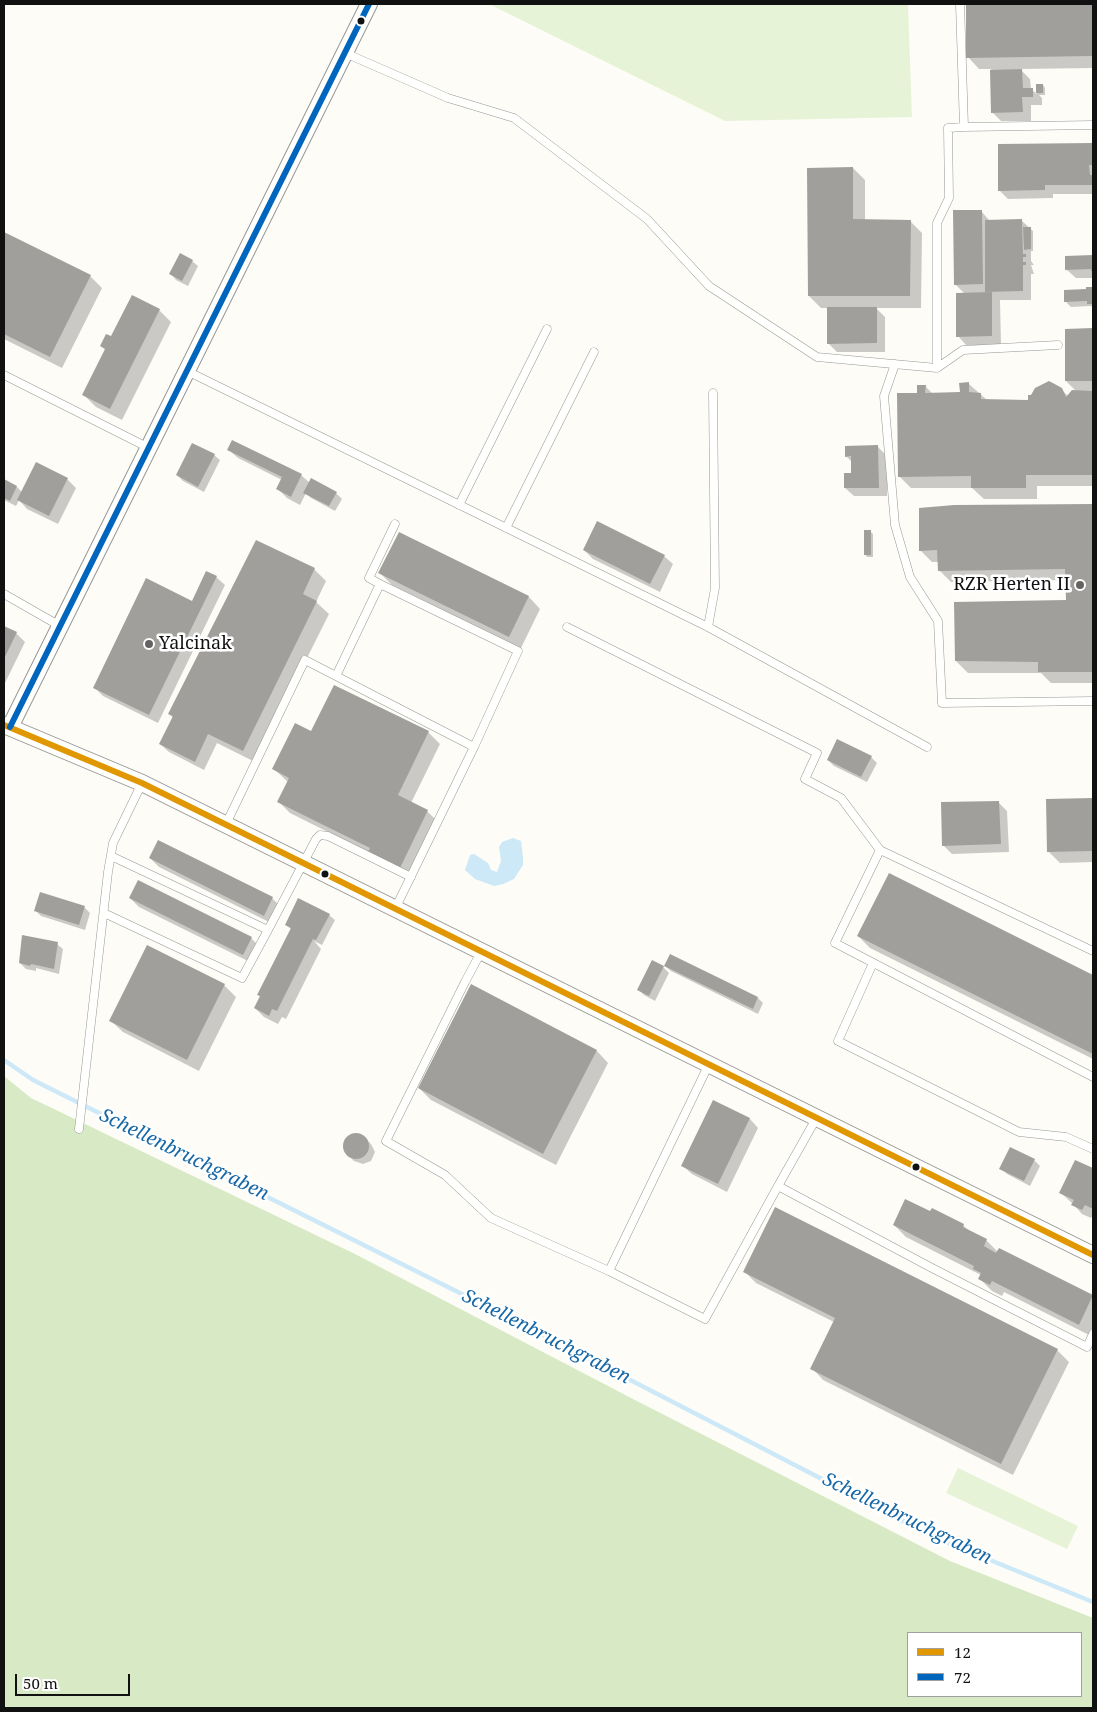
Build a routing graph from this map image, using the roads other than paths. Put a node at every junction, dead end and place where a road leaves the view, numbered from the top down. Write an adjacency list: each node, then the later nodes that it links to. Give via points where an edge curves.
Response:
1 (960, 4): 5 (lane)
2 (365, 5): 3 (street)
3 (345, 53): 9 (lane, via 448,98 514,118 647,218 709,286 817,357); 11 (street)
4 (1093, 125): 5 (lane)
5 (964, 127): 10 (lane, via 948,128 950,198 937,223)
6 (548, 329): 15 (lane)
7 (1058, 344): 10 (lane, via 963,350)
8 (594, 352): 17 (lane)
9 (895, 364): 10 (lane); 24 (lane, via 884,396 895,525 910,577 938,621 942,703)
10 (937, 368)
11 (187, 371): 14 (street); 15 (lane)
12 (4, 375): 14 (lane)
13 (713, 393): 22 (lane, via 715,588)
14 (148, 448): 20 (street)
15 (460, 504): 17 (lane)
16 (395, 524): 18 (lane, via 368,578)
17 (506, 528): 22 (lane)
18 (380, 584): 23 (lane); 26 (lane, via 518,651)
19 (4, 594): 20 (lane)
20 (60, 626): 25 (street)
21 (566, 627): 30 (lane, via 818,753 805,779 841,798)
22 (708, 627): 27 (lane)
23 (336, 676): 26 (lane); 29 (lane, via 304,660)
24 (1093, 701)
25 (7, 726): 28 (street)
26 (474, 746): 33 (lane)
27 (927, 747)
28 (142, 783): 29 (street); 31 (lane, via 113,843)
29 (226, 824): 32 (street)
30 (880, 850): 37 (lane); 39 (lane, via 835,943)
31 (111, 856): 35 (lane); 36 (lane)
32 (303, 863): 33 (lane, via 316,839 320,835 328,836); 34 (street); 36 (lane)
33 (411, 877): 34 (lane)
34 (395, 909): 38 (street)
35 (104, 913): 36 (lane, via 242,978); 43 (lane)
36 (268, 930)
37 (1093, 951)
38 (482, 952): 40 (street); 47 (lane, via 386,1141 445,1175 491,1218)
39 (873, 963): 41 (lane); 44 (lane, via 838,1041 1019,1132 1066,1136)
40 (709, 1064): 42 (street); 47 (lane)
41 (1093, 1078)
42 (817, 1117): 45 (lane); 46 (street)
43 (79, 1128)
44 (1093, 1150)
45 (778, 1186): 47 (lane, via 705,1319); 48 (lane, via 1087,1347)
46 (1093, 1255)
47 (609, 1271)
48 (1093, 1334)

